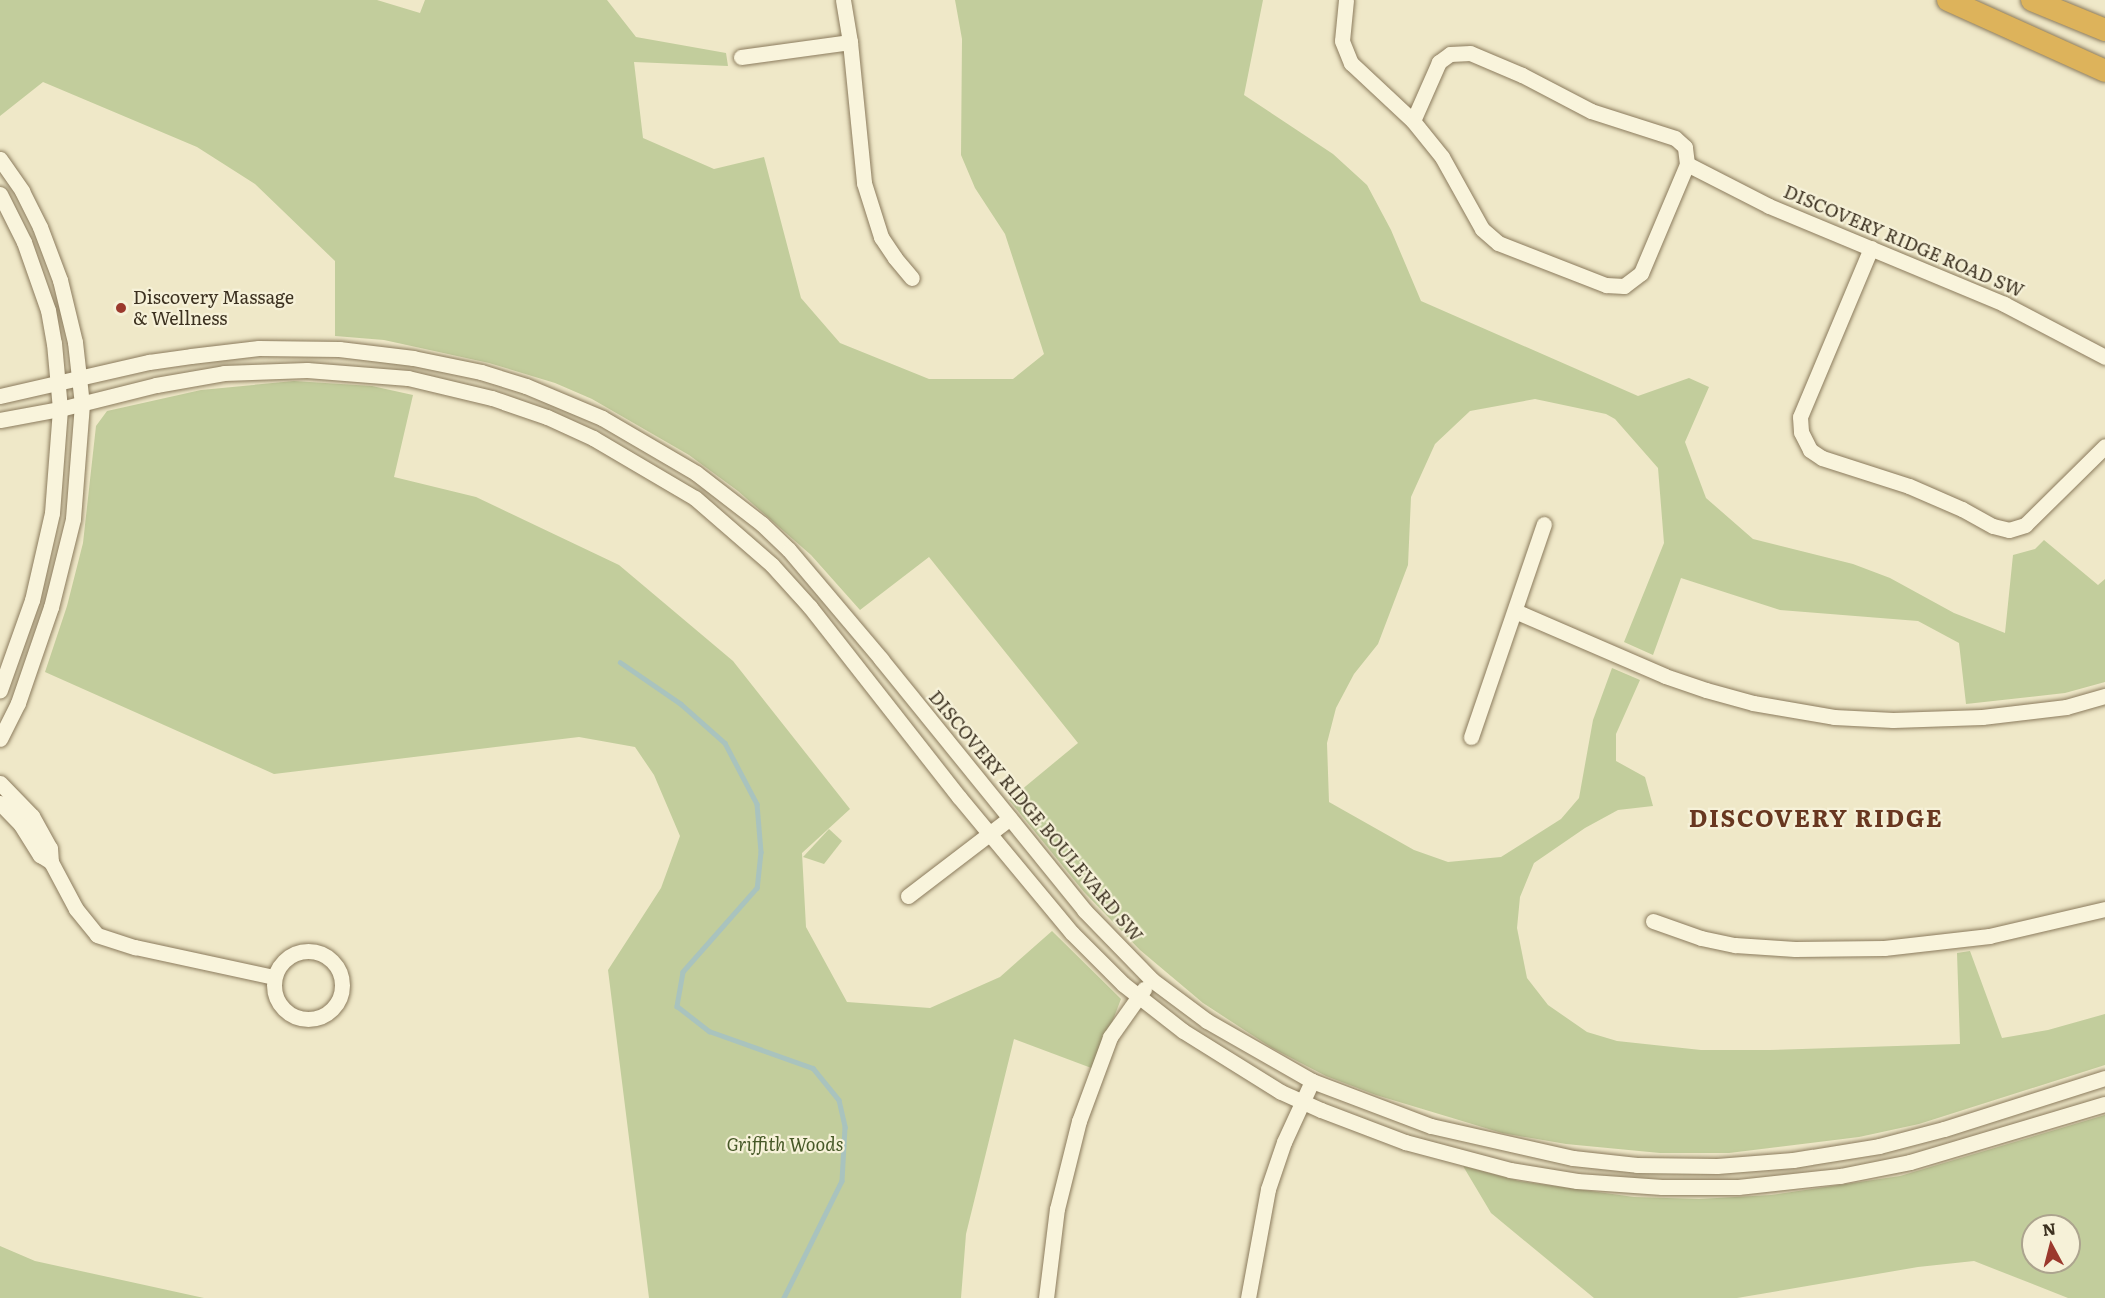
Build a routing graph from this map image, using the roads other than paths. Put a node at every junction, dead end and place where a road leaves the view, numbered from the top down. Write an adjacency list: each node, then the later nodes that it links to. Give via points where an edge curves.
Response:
1 (843, 0): 6 (street)
2 (1346, 0): 9 (street, via 1342,30 1345,53 1356,69)
3 (1948, 0): 8 (highway)
4 (2032, 0): 5 (highway)
5 (2105, 30)
6 (850, 42): 7 (street); 15 (street, via 868,198 881,237)
7 (741, 57)
8 (2105, 71)
9 (1413, 121): 11 (street, via 1439,62 1450,54 1470,53 1591,111 1675,138 1685,147); 11 (street, via 1442,157 1490,237 1613,287 1630,284 1641,273)
10 (0, 159): 12 (street)
11 (1687, 164): 14 (street, DISCOVERY RIDGE ROAD SW, via 1769,206)
12 (22, 191): 13 (street); 19 (street, via 60,280)
13 (2, 198): 20 (street, via 40,285)
14 (1871, 248): 17 (street, DISCOVERY RIDGE ROAD SW, via 2004,304); 27 (street, via 1800,417 1801,432 1810,450 1822,458 1899,482 2009,530 2025,525)
15 (912, 278)
16 (287, 347): 18 (street); 19 (street, DISCOVERY RIDGE BOULEVARD SW, via 149,362); 24 (street, DISCOVERY RIDGE BOULEVARD SW, via 375,352 443,363 526,386)
17 (2105, 357)
18 (287, 370): 22 (street, via 224,373); 26 (street, via 408,378 492,398)
19 (81, 379): 20 (street, DISCOVERY RIDGE BOULEVARD SW); 22 (street)
20 (59, 384): 21 (street, DISCOVERY RIDGE BOULEVARD SW); 23 (street)
21 (0, 396)
22 (82, 404): 23 (street); 32 (street, via 73,519)
23 (60, 409): 25 (street); 31 (street, via 52,513)
24 (602, 418): 26 (street); 28 (street, DISCOVERY RIDGE BOULEVARD SW, via 696,473)
25 (0, 420)
26 (593, 438): 30 (street, via 695,498)
27 (2105, 446)
28 (762, 524): 30 (street); 34 (street, DISCOVERY RIDGE BOULEVARD SW)
29 (1544, 524): 33 (street)
30 (746, 541): 35 (street, via 810,607)
31 (32, 600): 32 (street); 36 (street)
32 (51, 607): 39 (street, via 18,703)
33 (1515, 611): 37 (street, via 1665,676 1753,703 1812,714 1868,720 1936,720 2066,707); 38 (street)
34 (881, 659): 35 (street); 42 (street, DISCOVERY RIDGE BOULEVARD SW)
35 (864, 674): 43 (street)
36 (0, 690)
37 (2105, 696)
38 (1471, 737)
39 (0, 739)
40 (0, 783): 44 (street, via 32,816 50,848)
41 (0, 803): 44 (street, via 21,825 40,855)
42 (1010, 818): 43 (street); 49 (street, DISCOVERY RIDGE BOULEVARD SW, via 1084,910)
43 (991, 833): 45 (street); 50 (street, via 1072,933)
44 (51, 862): 48 (street, via 76,909 97,935)
45 (908, 896)
46 (2105, 909): 47 (street, via 1989,936 1884,948 1735,945)
47 (1653, 921)
48 (274, 977): 48 (street, via 276,999 291,1016 302,1020 333,1010 343,990 333,961 315,951 294,954 278,967)
49 (1152, 980): 50 (street); 52 (street, DISCOVERY RIDGE BOULEVARD SW, via 1207,1021)
50 (1137, 996): 53 (street, via 1225,1059); 55 (street, via 1110,1037 1079,1121 1057,1209)
51 (2105, 1078): 52 (street, DISCOVERY RIDGE BOULEVARD SW, via 1879,1146 1793,1160 1717,1166 1573,1158 1506,1145 1431,1126)
52 (1312, 1081): 53 (street)
53 (1302, 1102): 54 (street, via 1405,1142 1510,1170 1577,1181 1662,1187 1773,1185 1858,1173 1961,1148); 56 (street, via 1268,1189)
54 (2105, 1104)
55 (1046, 1298)
56 (1248, 1298)

